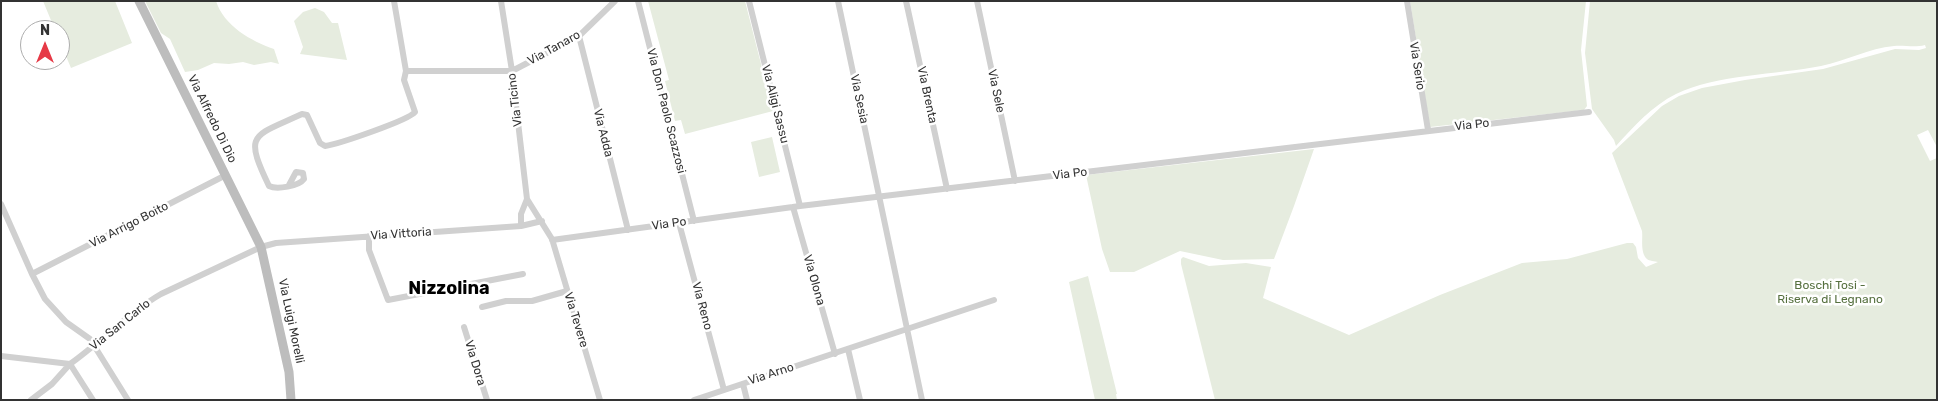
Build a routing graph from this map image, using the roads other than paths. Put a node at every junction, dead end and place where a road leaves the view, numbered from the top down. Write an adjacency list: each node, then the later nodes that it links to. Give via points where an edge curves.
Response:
1 (139, 1): 18 (main road, Via Alfredo Di Dio)
2 (394, 1): 14 (street)
3 (501, 1): 15 (street, Via Ticino)
4 (606, 1): 12 (street)
5 (615, 1): 12 (street, Via Tanaro)
6 (638, 1): 29 (street, Via Don Paolo Scazzosi)
7 (749, 1): 25 (street, Via Aligi Sassu)
8 (838, 1): 22 (street, Via Sesia)
9 (906, 1): 21 (street, Via Brenta)
10 (976, 1): 19 (street, Via Sele)
11 (1407, 1): 17 (street, Via Serio)
12 (607, 9): 13 (street, Via Tanaro)
13 (579, 36): 15 (street, Via Tanaro); 32 (street, Via Adda)
14 (406, 71): 15 (street); 20 (street, via 404,80 415,108 409,117 325,146 320,143 307,115 302,114 259,135 254,152 269,186)
15 (512, 71): 23 (street, Via Ticino)
16 (1589, 112): 17 (street, Via Po)
17 (1428, 130): 19 (street, Via Po)
18 (226, 175): 35 (main road, Via Alfredo Di Dio); 36 (street, Via Arrigo Boito)
19 (1015, 181): 21 (street, Via Po)
20 (289, 185)
21 (947, 189): 22 (street, Via Po)
22 (881, 197): 25 (street, Via Po); 42 (street, Via Sesia)
23 (527, 198): 26 (street, Via Tevere); 27 (street)
24 (1, 204): 36 (street)
25 (797, 207): 29 (street, Via Po); 45 (street, Via Olona)
26 (536, 213): 27 (street, via 528,210); 28 (street, Via Tevere)
27 (522, 214): 31 (street)
28 (542, 221): 31 (street, Via Vittoria); 34 (street, Via Tevere)
29 (694, 221): 30 (street, Via Po)
30 (679, 223): 32 (street, Via Po); 49 (street, Via Reno)
31 (521, 226): 33 (street, Via Vittoria)
32 (628, 230): 34 (street, Via Po)
33 (369, 236): 35 (street, Via Vittoria, via 276,243); 37 (street, via 370,250 388,300)
34 (552, 240): 38 (street, Via Tevere)
35 (261, 248): 43 (street, Via San Carlo, via 161,294); 53 (main road, Via Luigi Morelli, via 289,372)
36 (32, 274): 43 (street, via 50,304 66,322 90,339)
37 (523, 274)
38 (567, 291): 40 (street, via 532,301 506,301); 55 (street, Via Tevere)
39 (994, 300): 42 (street, Via Arno)
40 (482, 307)
41 (464, 327): 54 (street, Via Dora)
42 (908, 330): 44 (street, Via Arno); 59 (street, Via Sesia)
43 (94, 347): 47 (street, Via San Carlo); 52 (street)
44 (848, 349): 45 (street, Via Arno); 58 (street)
45 (835, 354): 48 (street, Via Arno)
46 (1, 356): 47 (street)
47 (70, 364): 50 (street, Via San Carlo); 51 (street)
48 (743, 384): 49 (street, Via Arno); 57 (street)
49 (724, 390): 56 (street, Via Arno)
50 (31, 400)
51 (93, 400)
52 (128, 400)
53 (291, 400)
54 (487, 400)
55 (600, 400)
56 (694, 400)
57 (747, 400)
58 (860, 400)
59 (922, 400)

